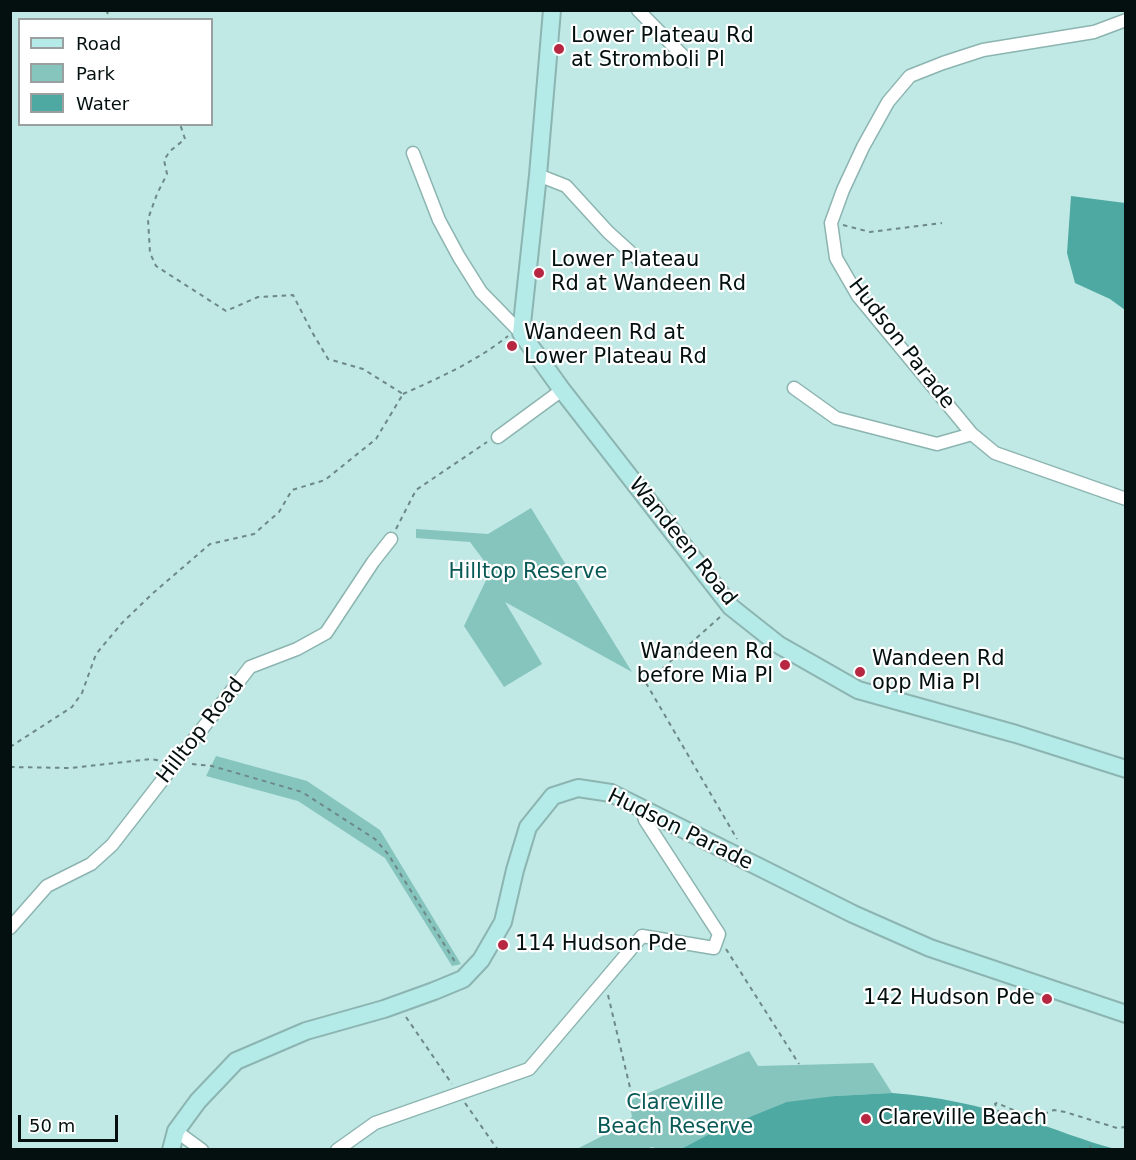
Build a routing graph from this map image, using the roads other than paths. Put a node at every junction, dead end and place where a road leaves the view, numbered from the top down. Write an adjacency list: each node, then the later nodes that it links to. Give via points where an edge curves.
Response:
1 (552, 10): 6 (street)
2 (639, 10): 4 (street)
3 (1125, 20): 11 (street, Hudson Parade, via 1094,32 983,50 910,76 888,102 863,147 831,222 836,258 858,296)
4 (688, 61)
5 (413, 153): 8 (street, Wandeen Road, via 439,220 459,257 481,292)
6 (538, 175): 7 (street, via 566,186); 8 (street)
7 (639, 260)
8 (519, 331): 10 (street, Wandeen Road)
9 (794, 388): 11 (street, via 836,418 937,444)
10 (562, 390): 12 (street); 15 (street, Wandeen Road, via 731,607 779,645 858,690)
11 (972, 434): 13 (street, Hudson Parade, via 995,453)
12 (498, 437)
13 (1125, 499)
14 (391, 539): 17 (street, Hilltop Road, via 326,633 250,667 112,845 91,864 47,886)
15 (1125, 769)
16 (642, 808): 18 (street, Hudson Parade, via 853,914 930,948); 19 (street, Hudson Parade, via 611,793 578,788 553,796 528,827 503,922 481,960 463,979 398,1004 306,1031 236,1061); 22 (street, via 645,820 719,934 714,948 642,936 528,1069 375,1123)
17 (10, 928)
18 (1125, 1014)
19 (176, 1131): 20 (street, Hudson Parade); 21 (street)
20 (171, 1149)
21 (202, 1149)
22 (337, 1149)

